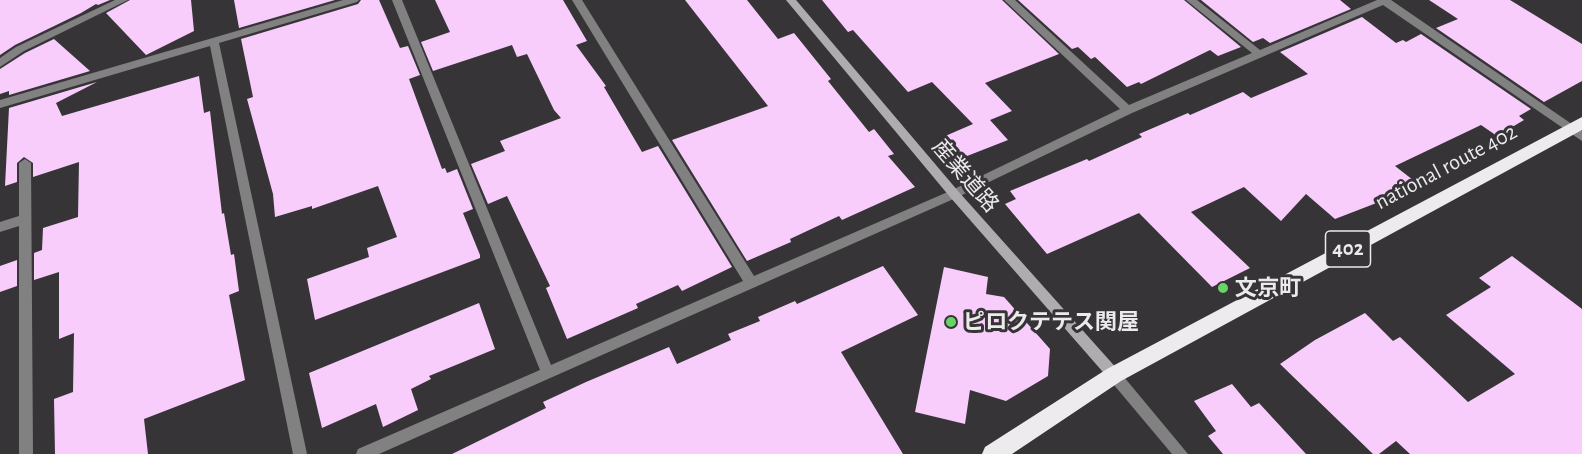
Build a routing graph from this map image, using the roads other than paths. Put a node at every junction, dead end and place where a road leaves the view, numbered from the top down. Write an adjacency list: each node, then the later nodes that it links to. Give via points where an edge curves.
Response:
1 (123, 0): 11 (street)
2 (354, 0): 9 (street)
3 (397, 0): 20 (street)
4 (577, 0): 19 (street)
5 (791, 0): 16 (street, 産業道路)
6 (1010, 0): 13 (street)
7 (1191, 0): 10 (street)
8 (1384, 0): 10 (street); 14 (street)
9 (214, 42): 12 (street); 23 (street)
10 (1259, 54): 13 (street)
11 (0, 63)
12 (0, 104)
13 (1128, 110): 16 (street)
14 (1578, 130): 21 (highway, national route 402 / 402)
15 (25, 163): 17 (street)
16 (954, 194): 19 (street); 21 (street, 産業道路)
17 (26, 219): 18 (street); 22 (street)
18 (0, 227)
19 (751, 284): 20 (street)
20 (548, 373): 24 (street)
21 (1114, 375): 25 (highway, national route 402 / 402); 26 (street)
22 (26, 454)
23 (300, 454)
24 (363, 454)
25 (993, 454)
26 (1181, 454)

